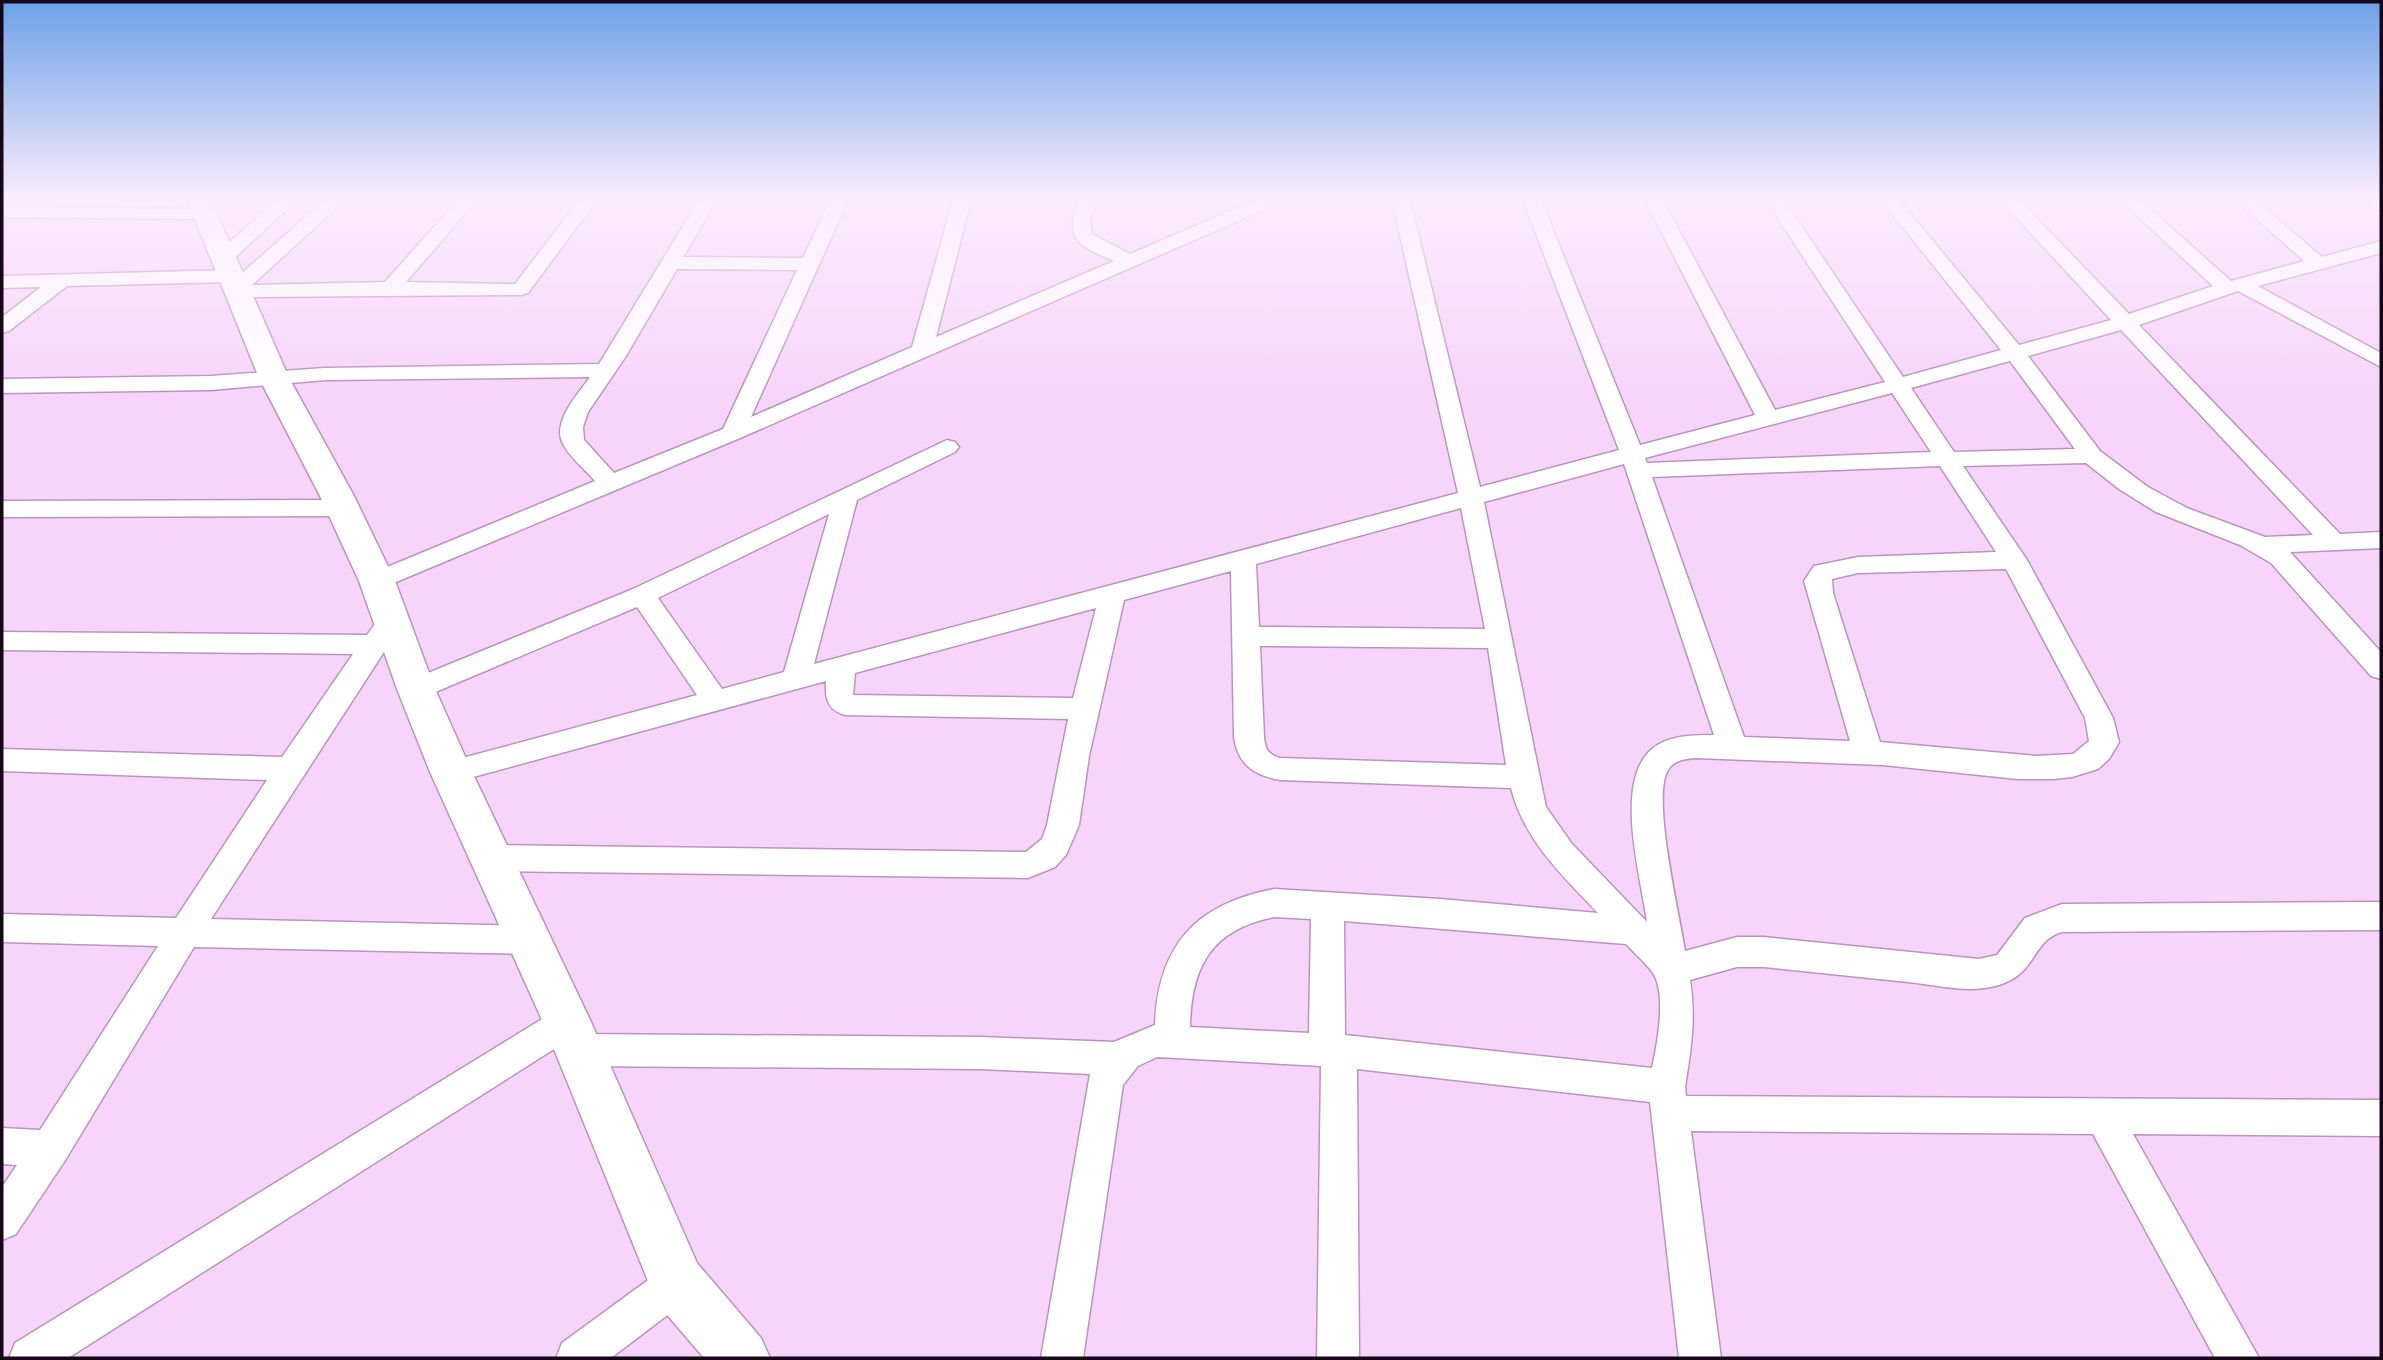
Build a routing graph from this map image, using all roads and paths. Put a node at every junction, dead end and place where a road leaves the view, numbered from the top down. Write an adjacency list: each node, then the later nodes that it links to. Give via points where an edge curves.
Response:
1 (226, 263): 19 (street)
2 (243, 263): 19 (street)
3 (252, 263): 19 (street)
4 (412, 263): 23 (street)
5 (540, 263): 23 (street, via 521,289)
6 (670, 263): 29 (street)
7 (735, 263): 17 (street)
8 (945, 263): 26 (street)
9 (1124, 263): 26 (street)
10 (1416, 263): 41 (street)
11 (1557, 263): 38 (street)
12 (1687, 263): 33 (street)
13 (1817, 263): 31 (street)
14 (1942, 263): 27 (street)
15 (2071, 263): 24 (street)
16 (2206, 263): 22 (street)
17 (809, 264): 34 (street)
18 (2319, 264): 22 (street)
19 (233, 278): 21 (street); 23 (street); 30 (street)
20 (2, 282): 21 (street)
21 (60, 282): 25 (street)
22 (2234, 286): 24 (street); 28 (street)
23 (391, 288)
24 (2127, 321): 27 (street); 44 (street)
25 (2, 327)
26 (922, 350): 34 (street)
27 (2014, 352): 31 (street); 36 (street)
28 (2381, 361)
29 (605, 370): 30 (street); 39 (street, via 572,427 573,442)
30 (274, 378): 32 (street); 42 (street)
31 (1897, 385): 33 (street); 37 (street)
32 (2, 386)
33 (1768, 419): 38 (street)
34 (733, 433): 39 (street)
35 (947, 447): 40 (street)
36 (2092, 456): 37 (street); 46 (street, via 2164,508)
37 (1944, 459): 38 (street); 47 (street)
38 (1635, 462): 41 (street); 62 (street)
39 (611, 484): 49 (street)
40 (846, 495): 50 (street); 58 (street)
41 (1471, 498): 48 (street); 54 (street)
42 (343, 508): 43 (street); 49 (street)
43 (2, 509)
44 (2332, 540): 45 (street); 46 (street)
45 (2381, 540)
46 (2264, 544): 57 (street)
47 (2014, 560): 63 (street, via 1857,565 1823,572 1817,581); 63 (street, via 2099,718 2104,742 2096,756 2074,765 2035,767)
48 (1243, 561): 51 (street); 53 (street)
49 (377, 581): 52 (street)
50 (642, 594): 59 (street); 60 (street)
51 (1112, 595): 56 (street); 61 (street)
52 (383, 633): 55 (street); 59 (street); 65 (street)
53 (1245, 636): 54 (street); 67 (street, via 1250,749 1264,766)
54 (1500, 639): 67 (street)
55 (2, 641)
56 (841, 667): 58 (street); 61 (street, via 838,698 845,705)
57 (2381, 669)
58 (796, 680): 60 (street)
59 (416, 690): 66 (street)
60 (715, 700): 66 (street)
61 (1085, 709): 68 (street, via 1063,825 1055,846 1044,858 1028,864)
62 (1733, 747): 63 (street); 75 (street, via 1670,751 1656,764 1647,783 1647,814)
63 (1867, 752)
64 (2, 760): 65 (street)
65 (289, 769): 73 (street)
66 (451, 772): 68 (street)
67 (1523, 777): 72 (street, via 1543,831)
68 (491, 858): 74 (street)
69 (1328, 907): 72 (street); 77 (street, via 1252,906 1200,936 1178,981); 78 (street)
70 (2381, 916): 75 (street, via 2062,918 2034,928 2010,965 1997,971 1946,972 1764,952 1737,952)
71 (2, 928): 73 (street)
72 (1635, 931): 75 (street)
73 (184, 933): 74 (street); 84 (street)
74 (529, 940): 76 (street)
75 (1672, 970): 80 (street, via 1677,1005)
76 (572, 1036): 79 (street); 86 (street); 87 (street)
77 (1172, 1042): 78 (street); 79 (street, via 1135,1047)
78 (1333, 1051): 80 (street); 91 (street)
79 (1117, 1059): 90 (street, via 1105,1081)
80 (1669, 1100): 81 (street); 92 (street)
81 (2103, 1116): 82 (street); 93 (street)
82 (2381, 1118)
83 (2, 1146): 84 (street)
84 (51, 1149): 85 (street)
85 (2, 1220)
86 (677, 1283): 88 (street); 89 (street)
87 (30, 1358)
88 (577, 1358)
89 (741, 1358)
90 (1062, 1358)
91 (1338, 1358)
92 (1700, 1358)
93 (2238, 1358)

